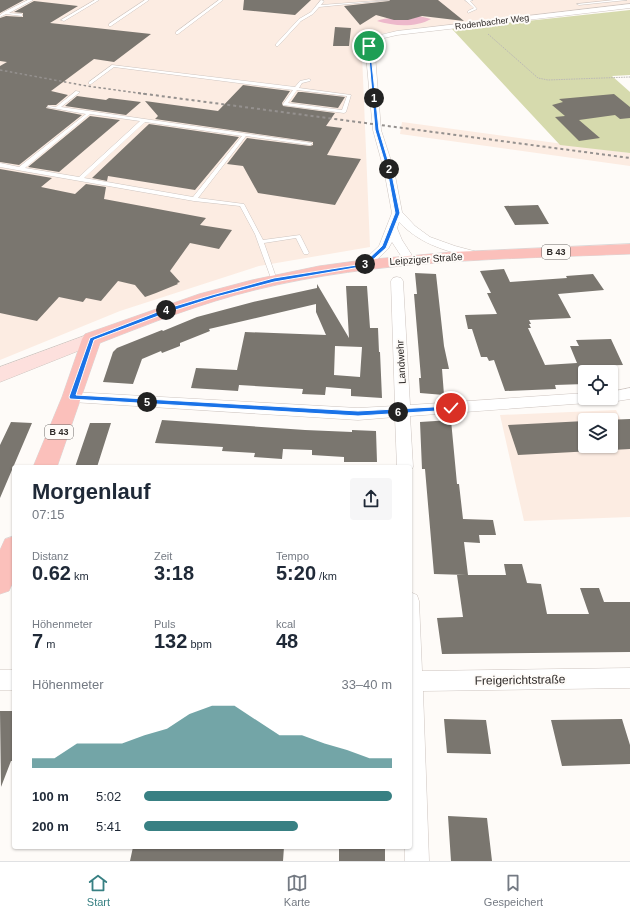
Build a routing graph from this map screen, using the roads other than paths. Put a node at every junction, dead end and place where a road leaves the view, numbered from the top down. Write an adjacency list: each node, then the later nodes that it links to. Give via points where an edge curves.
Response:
1 (31, 0): 16 (lane)
2 (97, 0): 19 (lane)
3 (147, 0): 20 (lane)
4 (221, 0): 21 (lane)
5 (322, 0): 13 (lane)
6 (386, 0): 13 (lane)
7 (471, 0): 15 (lane, via 467,0 476,8)
8 (593, 0): 11 (lane)
9 (612, 0): 10 (lane); 11 (lane)
10 (626, 0)
11 (598, 2): 12 (lane)
12 (579, 4)
13 (319, 6): 22 (lane, via 300,20)
14 (630, 6): 37 (street, Rodenbacher Weg, via 477,23 378,37 369,42 377,130 389,170)
15 (470, 12)
16 (5, 13): 17 (lane); 18 (lane)
17 (0, 14)
18 (21, 15)
19 (63, 20)
20 (110, 25)
21 (177, 33)
22 (276, 44)
23 (309, 80): 25 (lane, via 301,82)
24 (90, 83): 25 (lane, via 114,66)
25 (296, 89): 25 (lane, via 285,104 344,112 350,96)
26 (78, 92): 28 (lane)
27 (49, 107): 28 (lane)
28 (57, 108): 29 (lane)
29 (89, 113): 30 (lane); 34 (lane)
30 (143, 121): 31 (lane); 35 (lane)
31 (245, 135): 32 (lane); 36 (lane)
32 (310, 144)
33 (0, 165): 34 (lane)
34 (20, 169): 35 (lane)
35 (80, 179): 36 (lane)
36 (194, 199): 40 (lane, via 242,205)
37 (397, 213): 38 (street); 39 (street)
38 (391, 226): 44 (street, via 396,240); 45 (street, via 384,247)
39 (411, 228): 43 (street, via 426,239); 44 (street, via 412,245)
40 (262, 242): 42 (lane, via 298,236); 46 (lane)
41 (630, 249): 43 (main road, Leipziger Straße / B 43)
42 (306, 252)
43 (482, 256): 44 (main road, Leipziger Straße / B 43)
44 (409, 260): 45 (main road, Leipziger Straße / B 43)
45 (364, 265): 46 (main road, Leipziger Straße / B 43)
46 (274, 280): 48 (main road, Leipziger Straße / B 43, via 167,310)
47 (397, 281): 54 (street, Landwehr)
48 (92, 339): 49 (main road, Leipziger Straße); 52 (main road, B 43)
49 (0, 375)
50 (630, 393): 51 (street)
51 (618, 396)
52 (72, 397): 54 (street, via 352,413); 55 (main road, B 43)
53 (578, 399): 54 (street)
54 (403, 412): 56 (street, Landwehr)
55 (46, 465)
56 (405, 465)
57 (12, 552): 58 (main road)
58 (0, 582)
59 (630, 678): 62 (street, Freigerichtstraße)
60 (0, 680): 61 (street)
61 (12, 680)
62 (412, 681): 63 (street)
63 (417, 861)

